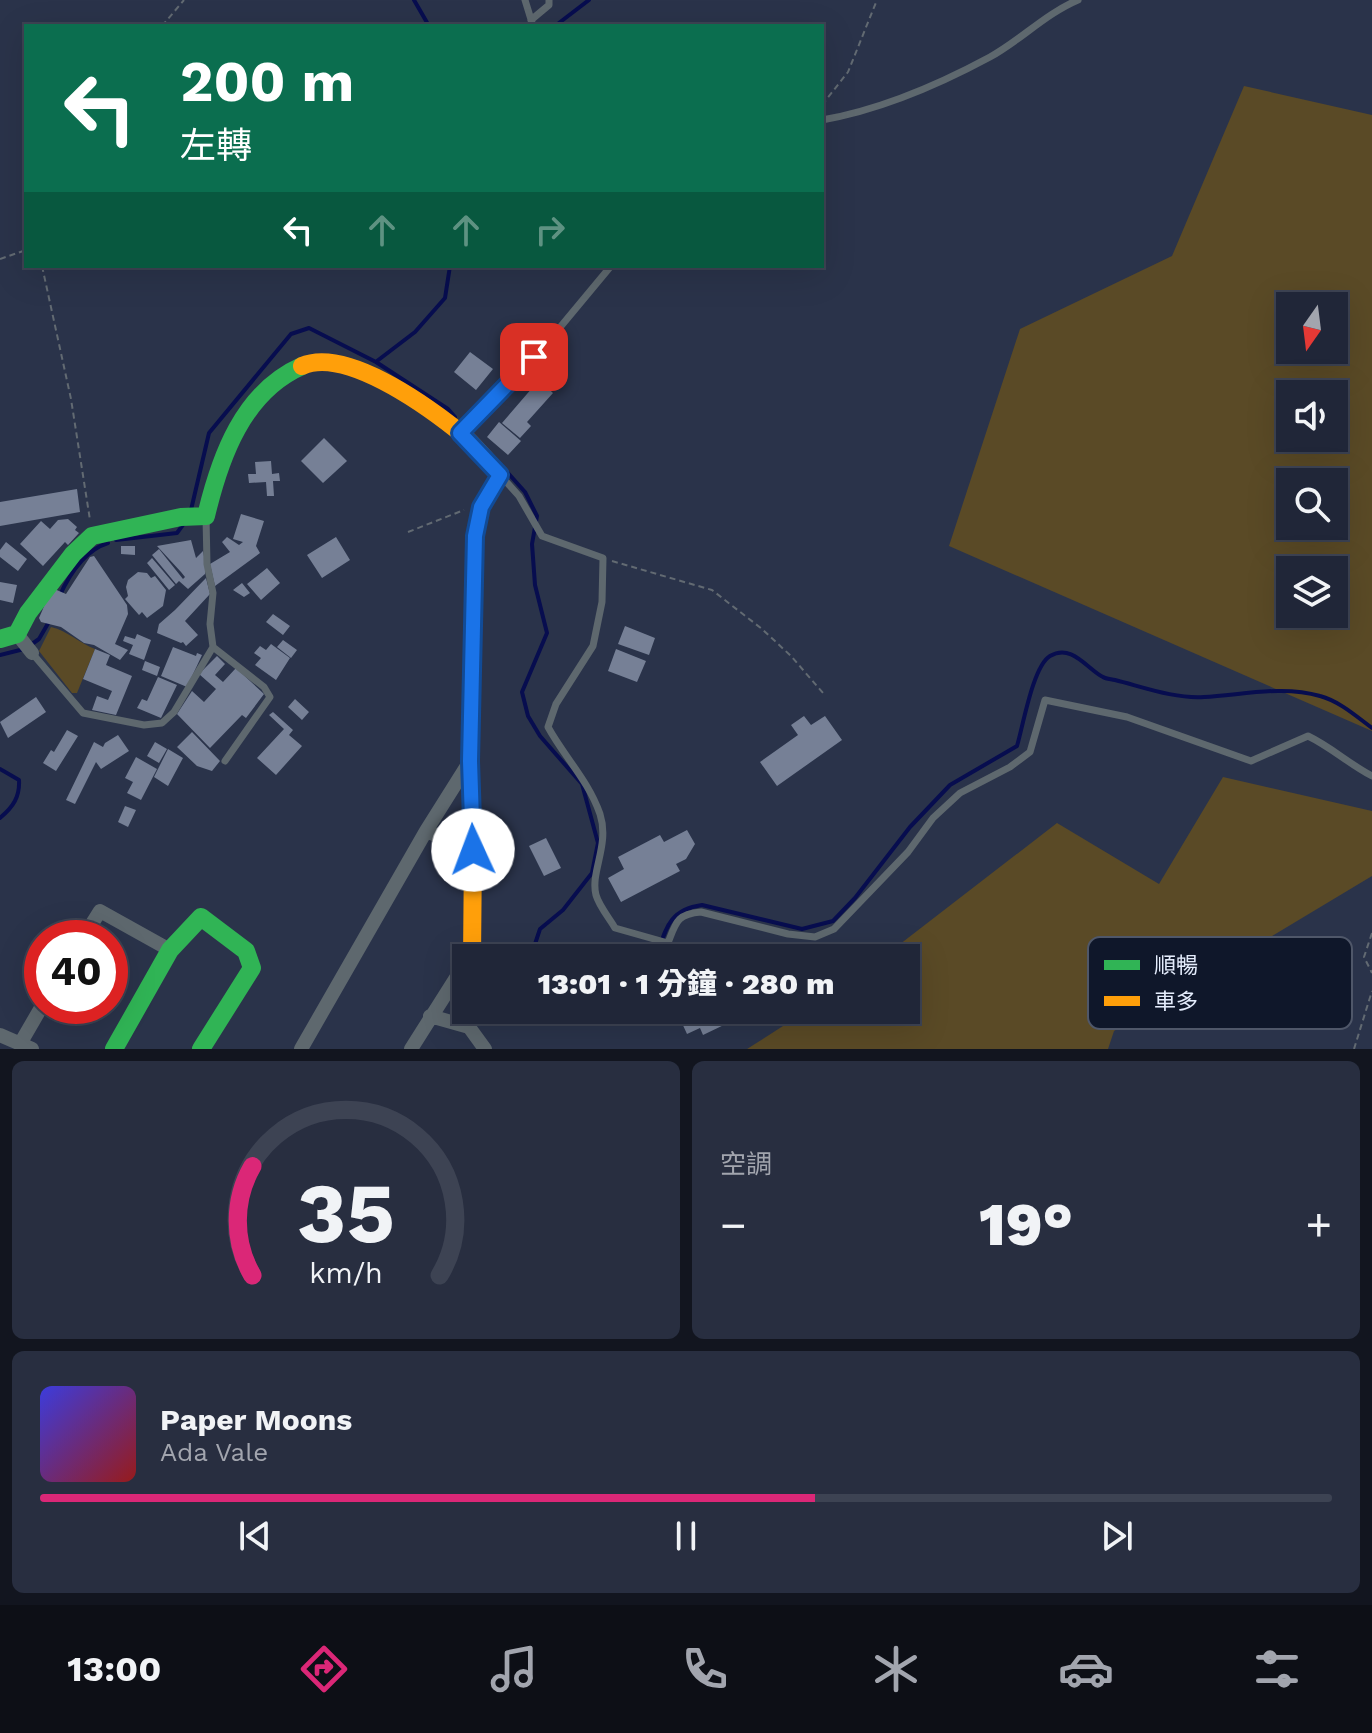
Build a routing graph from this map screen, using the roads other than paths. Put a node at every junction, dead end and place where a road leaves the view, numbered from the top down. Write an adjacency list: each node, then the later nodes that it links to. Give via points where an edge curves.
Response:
1 (525, 0): 4 (lane)
2 (549, 0): 4 (lane)
3 (1078, 0): 5 (lane, via 1058,8 992,56 928,87)
4 (532, 23)
5 (824, 120)
6 (609, 268): 7 (lane)
7 (460, 433): 8 (street); 9 (street, via 360,372 322,360 300,365 239,424 224,451)
8 (500, 475): 14 (street, via 481,507 475,536); 15 (lane, via 542,536 603,558 593,646 556,704 548,727 577,767 600,814 604,836 596,895 615,928 668,943 676,922 687,913 701,912 788,934 815,937 834,929 960,793 1030,752 1045,700 1127,717 1251,761 1308,736)
9 (203, 515): 10 (street, via 92,536); 11 (lane, via 213,593)
10 (13, 638): 12 (street)
11 (213, 647): 12 (lane, via 174,712 162,723 144,725 83,713); 13 (lane, via 270,697)
12 (32, 653)
13 (225, 761)
14 (470, 761): 16 (street); 17 (street)
15 (1372, 776)
16 (426, 831): 17 (street); 31 (street)
17 (473, 850): 21 (street)
18 (94, 920): 19 (street, via 100,911)
19 (116, 920)
20 (128, 927): 22 (street)
21 (470, 944)
22 (170, 950): 29 (street); 30 (street, via 201,917 246,951 252,968)
23 (452, 984): 24 (street)
24 (430, 1016): 26 (street); 32 (street)
25 (35, 1024): 28 (street)
26 (469, 1027): 33 (street)
27 (0, 1035): 28 (street)
28 (26, 1046)
29 (114, 1049)
30 (201, 1049)
31 (301, 1049)
32 (411, 1049)
33 (485, 1049)

